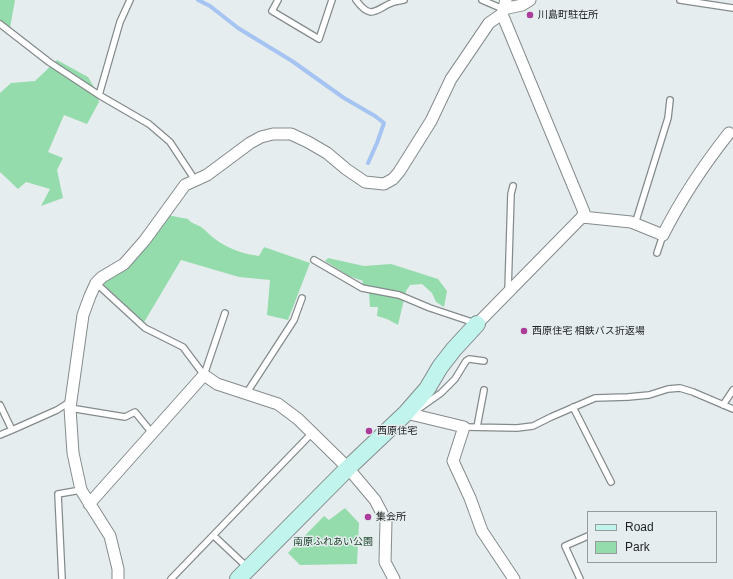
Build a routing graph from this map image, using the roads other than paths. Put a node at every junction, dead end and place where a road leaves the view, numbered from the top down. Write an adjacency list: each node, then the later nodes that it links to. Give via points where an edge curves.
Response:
1 (130, 0): 13 (lane, via 120,22)
2 (278, 0): 3 (lane, via 272,11 319,39)
3 (332, 0)
4 (356, 0): 5 (lane, via 368,12 377,12 394,2)
5 (404, 0)
6 (482, 0): 10 (lane)
7 (530, 0): 10 (street, via 522,5)
8 (680, 0): 9 (lane)
9 (688, 1): 11 (lane)
10 (504, 8): 16 (street, via 489,23 451,79 431,121 393,179 384,184 365,182 308,142 291,134 273,134 250,143 207,175); 18 (street, via 583,208)
11 (733, 8)
12 (0, 24): 13 (lane, via 49,62)
13 (99, 95): 16 (lane, via 149,124 170,142)
14 (670, 100): 19 (lane, via 668,118)
15 (731, 132): 20 (street, via 702,168)
16 (195, 180): 23 (street, via 185,185 124,264)
17 (513, 186): 24 (lane)
18 (582, 217): 19 (street); 24 (street)
19 (635, 224): 20 (street)
20 (663, 235): 21 (lane)
21 (657, 253)
22 (314, 260): 27 (lane, via 362,288 399,295)
23 (96, 283): 29 (lane, via 145,328 183,347); 33 (street, via 83,315)
24 (508, 293): 27 (street)
25 (302, 298): 32 (lane, via 294,320)
26 (225, 313): 29 (lane)
27 (477, 324): 38 (street, via 440,367)
28 (484, 361): 38 (lane, via 466,361 441,394)
29 (204, 375): 32 (street, via 217,384); 42 (street)
30 (484, 390): 40 (lane)
31 (733, 390): 35 (lane)
32 (246, 394): 43 (street, via 278,404)
33 (71, 404): 41 (lane); 42 (lane, via 125,417 135,412); 47 (street, via 73,453)
34 (0, 405): 41 (lane)
35 (723, 405): 36 (lane, via 693,392 668,388 649,395 595,398); 37 (lane)
36 (573, 407): 40 (lane, via 533,426); 46 (lane)
37 (733, 409)
38 (409, 413): 39 (street); 45 (street)
39 (464, 427): 40 (lane); 56 (street, via 453,461 482,531)
40 (477, 427)
41 (12, 430): 44 (lane)
42 (152, 433): 48 (street)
43 (312, 433): 45 (street); 49 (lane)
44 (0, 435)
45 (348, 468): 51 (street); 55 (street, via 375,500 386,521 385,562)
46 (611, 482)
47 (81, 490): 48 (street); 52 (lane, via 58,494)
48 (89, 504): 53 (street, via 110,536)
49 (214, 536): 51 (lane); 54 (lane)
50 (587, 536): 57 (lane, via 565,546)
51 (243, 574)
52 (62, 579)
53 (118, 579)
54 (171, 579)
55 (394, 579)
56 (514, 579)
57 (580, 579)

